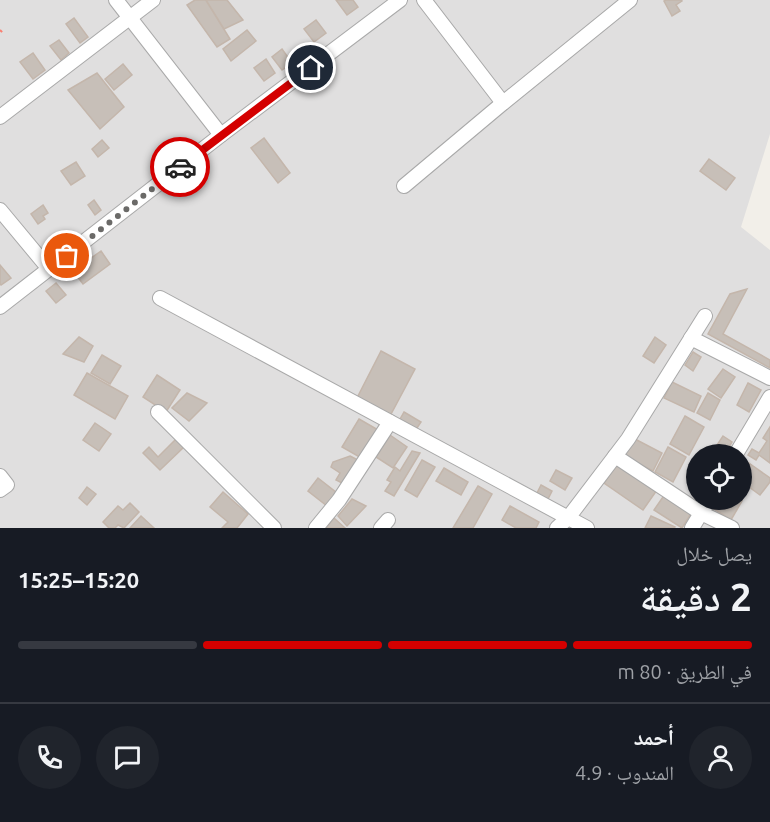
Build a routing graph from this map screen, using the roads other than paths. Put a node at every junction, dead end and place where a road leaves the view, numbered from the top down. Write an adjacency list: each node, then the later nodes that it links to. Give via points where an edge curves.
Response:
1 (116, 0): 6 (street)
2 (153, 0): 6 (street)
3 (400, 0): 9 (street)
4 (424, 0): 7 (street)
5 (630, 0): 7 (street)
6 (130, 18): 8 (street); 9 (street)
7 (503, 103): 10 (street)
8 (0, 117)
9 (221, 135): 12 (street)
10 (404, 186)
11 (0, 210): 12 (street)
12 (49, 269): 14 (street)
13 (160, 297): 20 (street)
14 (0, 307)
15 (705, 316): 16 (street)
16 (691, 338): 17 (street); 22 (street)
17 (770, 378)
18 (770, 398): 21 (street)
19 (158, 412): 28 (street)
20 (390, 422): 27 (street); 29 (street)
21 (742, 444)
22 (615, 456): 26 (street); 27 (street)
23 (0, 476): 24 (street, via 7,485)
24 (0, 490)
25 (703, 510): 26 (street)
26 (701, 513): 32 (street); 33 (street)
27 (568, 518): 30 (street); 31 (street)
28 (274, 528)
29 (316, 528)
30 (557, 528)
31 (587, 528)
32 (692, 528)
33 (732, 528)

